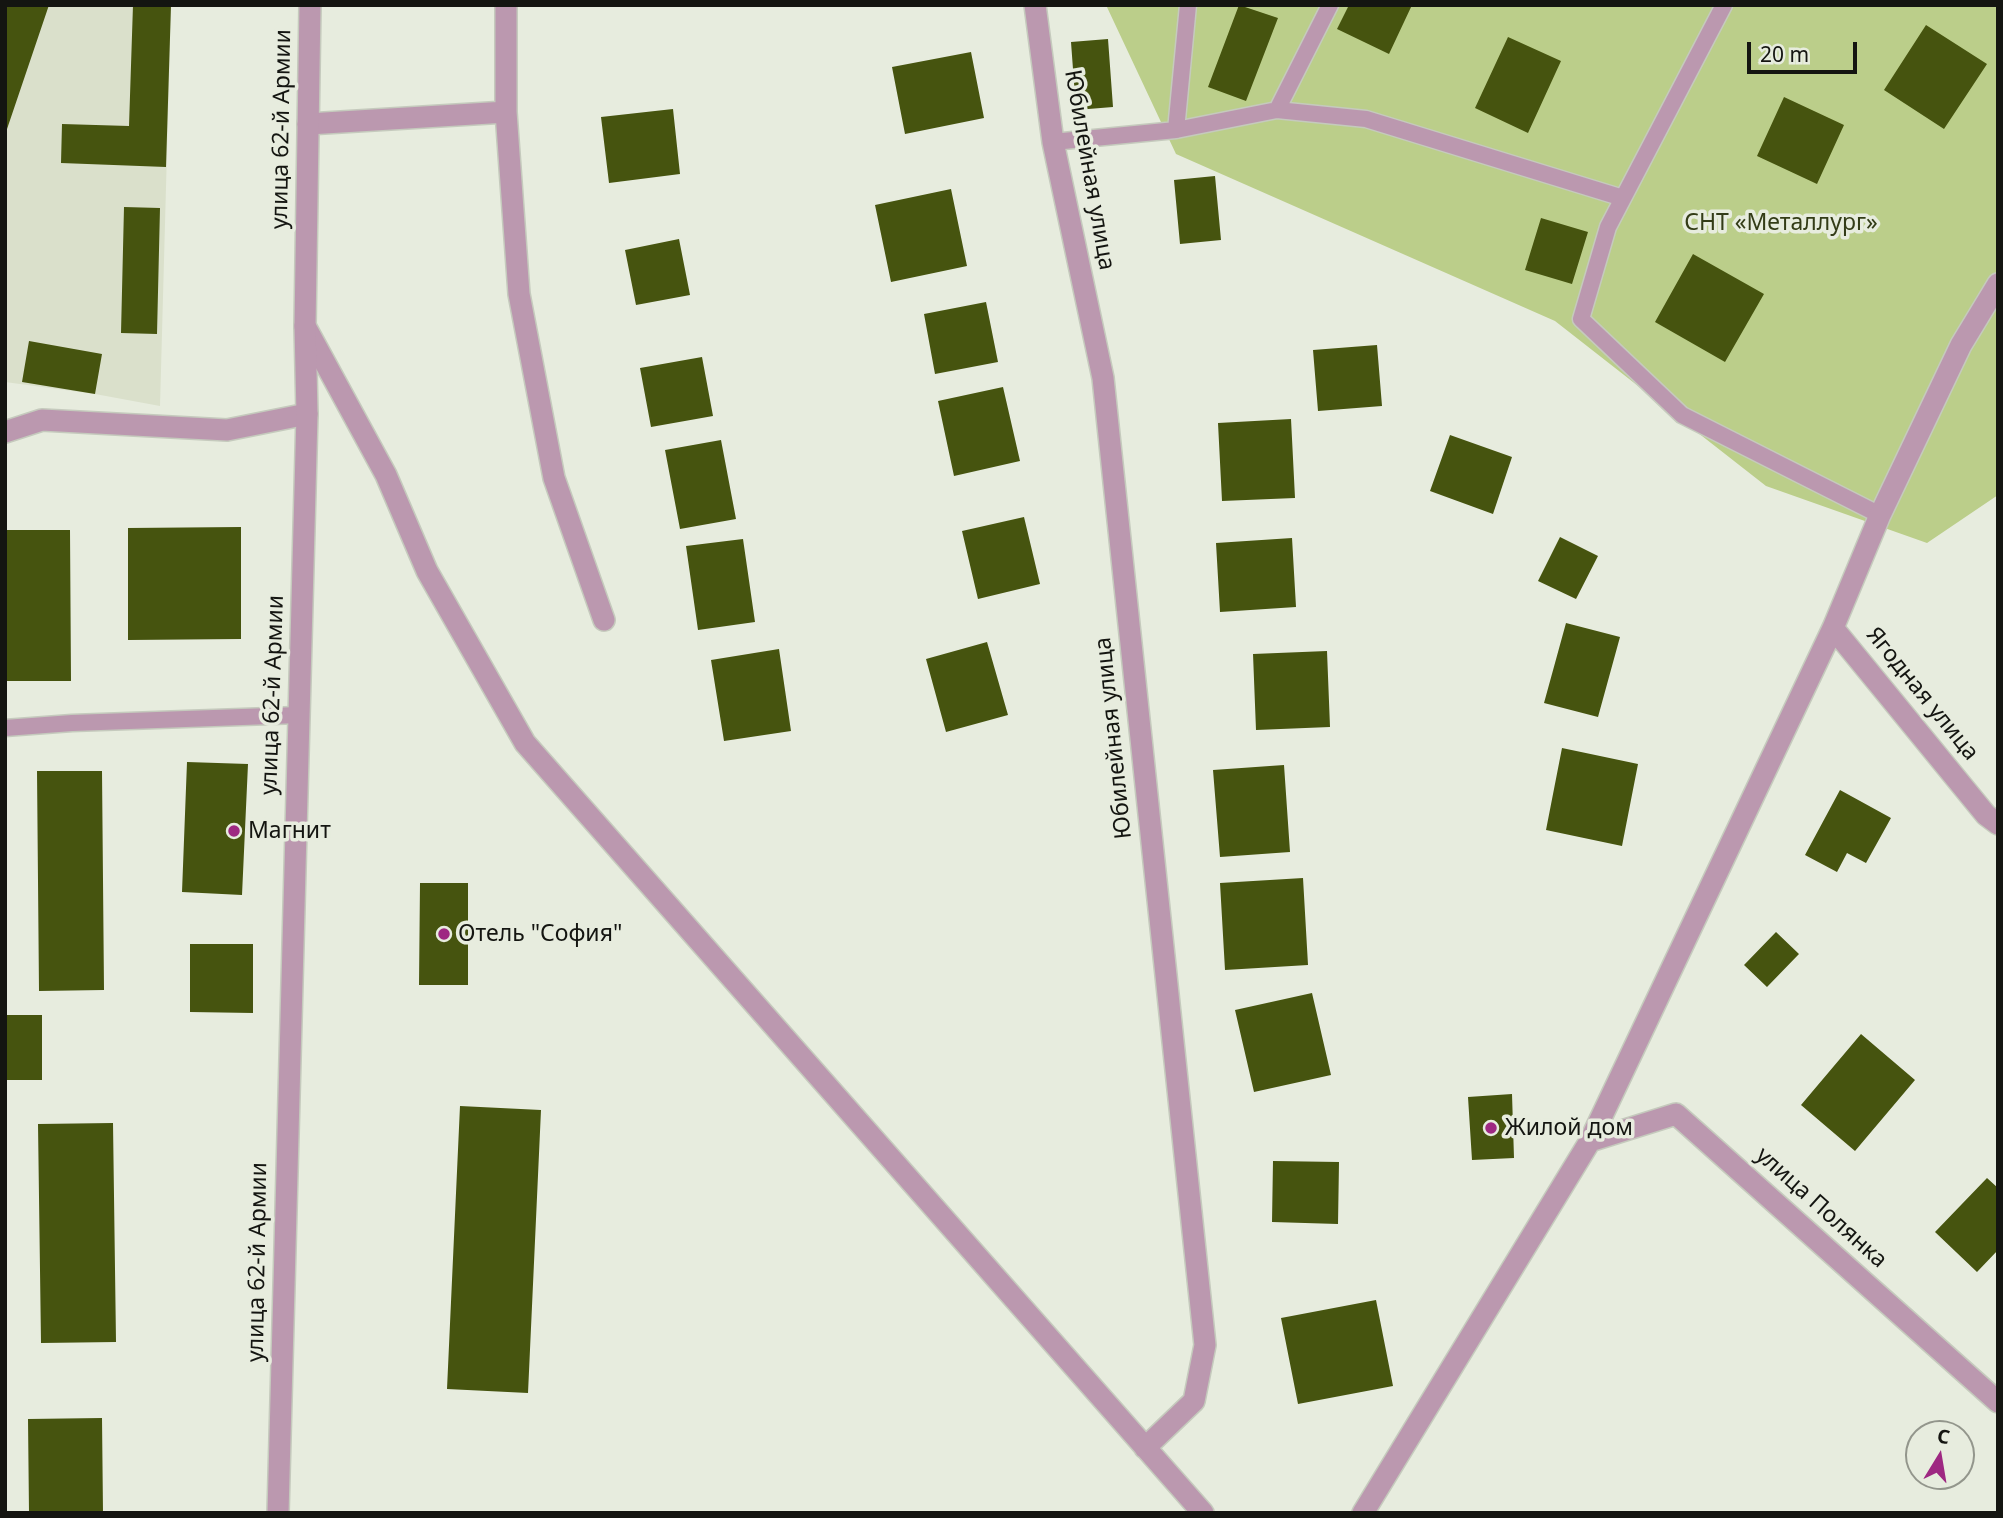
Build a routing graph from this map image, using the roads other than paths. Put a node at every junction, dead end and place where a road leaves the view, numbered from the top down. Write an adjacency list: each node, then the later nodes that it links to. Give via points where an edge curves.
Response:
1 (310, 5): 9 (street, улица 62-й Армии)
2 (506, 5): 8 (street)
3 (1035, 5): 11 (street, Юбилейная улица)
4 (1188, 5): 10 (lane)
5 (1330, 5): 7 (lane)
6 (1724, 5): 12 (lane)
7 (1277, 110): 10 (lane); 12 (lane, via 1366,119)
8 (506, 112): 9 (street); 18 (street, via 519,294 551,465)
9 (308, 124): 14 (street, улица 62-й Армии)
10 (1177, 130): 11 (lane)
11 (1054, 142): 25 (street, Юбилейная улица, via 1103,379 1205,1345 1194,1401)
12 (1623, 198): 17 (lane, via 1608,227 1581,319 1682,415)
13 (1998, 284): 17 (street, via 1961,345)
14 (305, 326): 15 (street, улица 62-й Армии); 25 (street, via 386,475 427,571 526,743)
15 (307, 414): 16 (street, via 227,430 42,420); 20 (street, улица 62-й Армии)
16 (5, 432)
17 (1880, 515): 19 (street)
18 (604, 620)
19 (1833, 628): 22 (street, Ягодная улица); 23 (street)
20 (299, 715): 21 (lane); 26 (street, улица 62-й Армии)
21 (5, 728)
22 (1998, 824)
23 (1590, 1141): 24 (street, улица Полянка, via 1676,1114); 28 (street)
24 (1998, 1402)
25 (1145, 1448): 27 (street)
26 (278, 1513)
27 (1203, 1513)
28 (1363, 1513)

